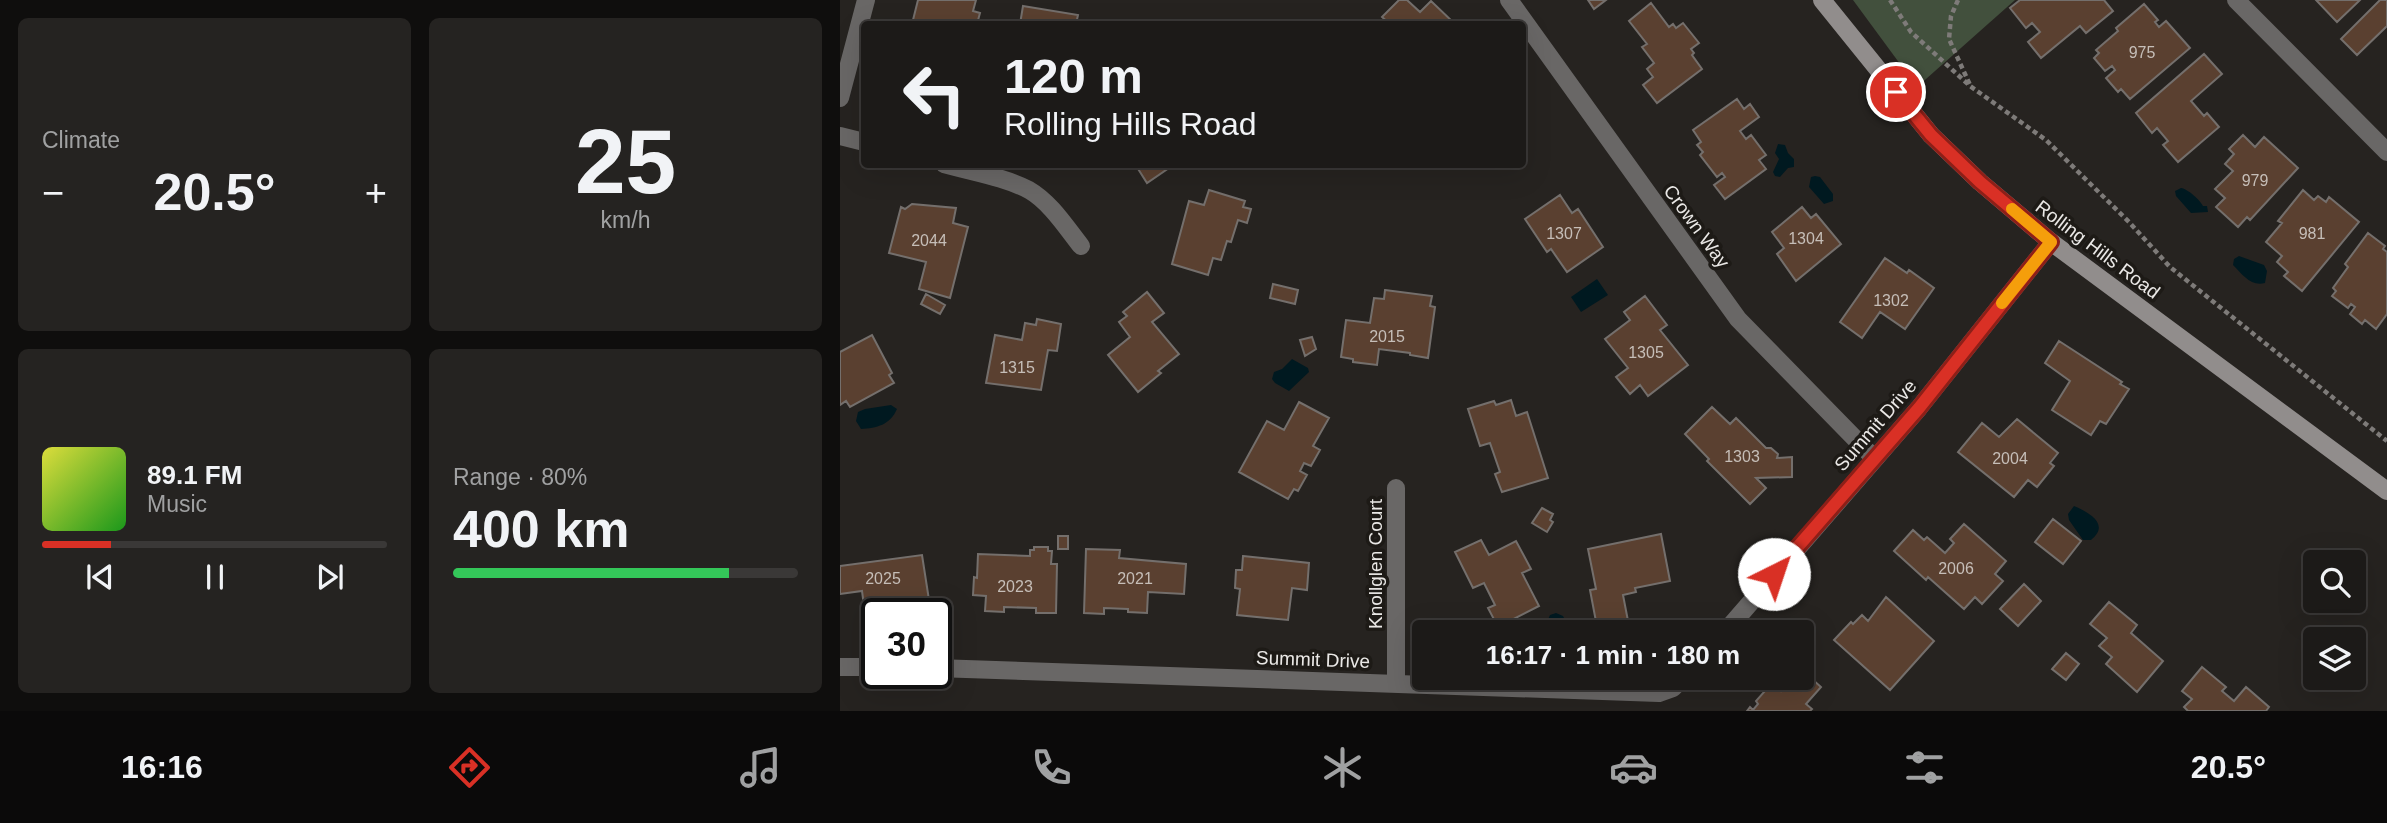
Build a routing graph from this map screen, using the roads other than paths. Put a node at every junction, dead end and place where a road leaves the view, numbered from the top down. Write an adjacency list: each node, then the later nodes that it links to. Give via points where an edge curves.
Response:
1 (866, 0): 7 (street)
2 (1509, 0): 5 (street, Crown Way)
3 (1822, 0): 12 (street, Rolling Hills Road, via 1931,135)
4 (2236, 0): 10 (street)
5 (1524, 21)
6 (1526, 24): 14 (street, Crown Way, via 1738,319)
7 (840, 98)
8 (840, 136): 9 (street)
9 (861, 141)
10 (2387, 152)
11 (957, 168): 13 (street, via 1029,190 1047,204)
12 (2051, 242): 14 (street, Summit Drive); 16 (street, Rolling Hills Road)
13 (1081, 246)
14 (1874, 458): 17 (street, Summit Drive)
15 (1396, 488): 21 (street, Knollglen Court)
16 (2387, 491)
17 (1735, 620)
18 (840, 667): 19 (street)
19 (861, 667)
20 (952, 669): 21 (street, Summit Drive)
21 (1396, 683): 22 (street, Summit Drive)
22 (1412, 684)
23 (1601, 690): 24 (street, Summit Drive)
24 (1666, 690)

